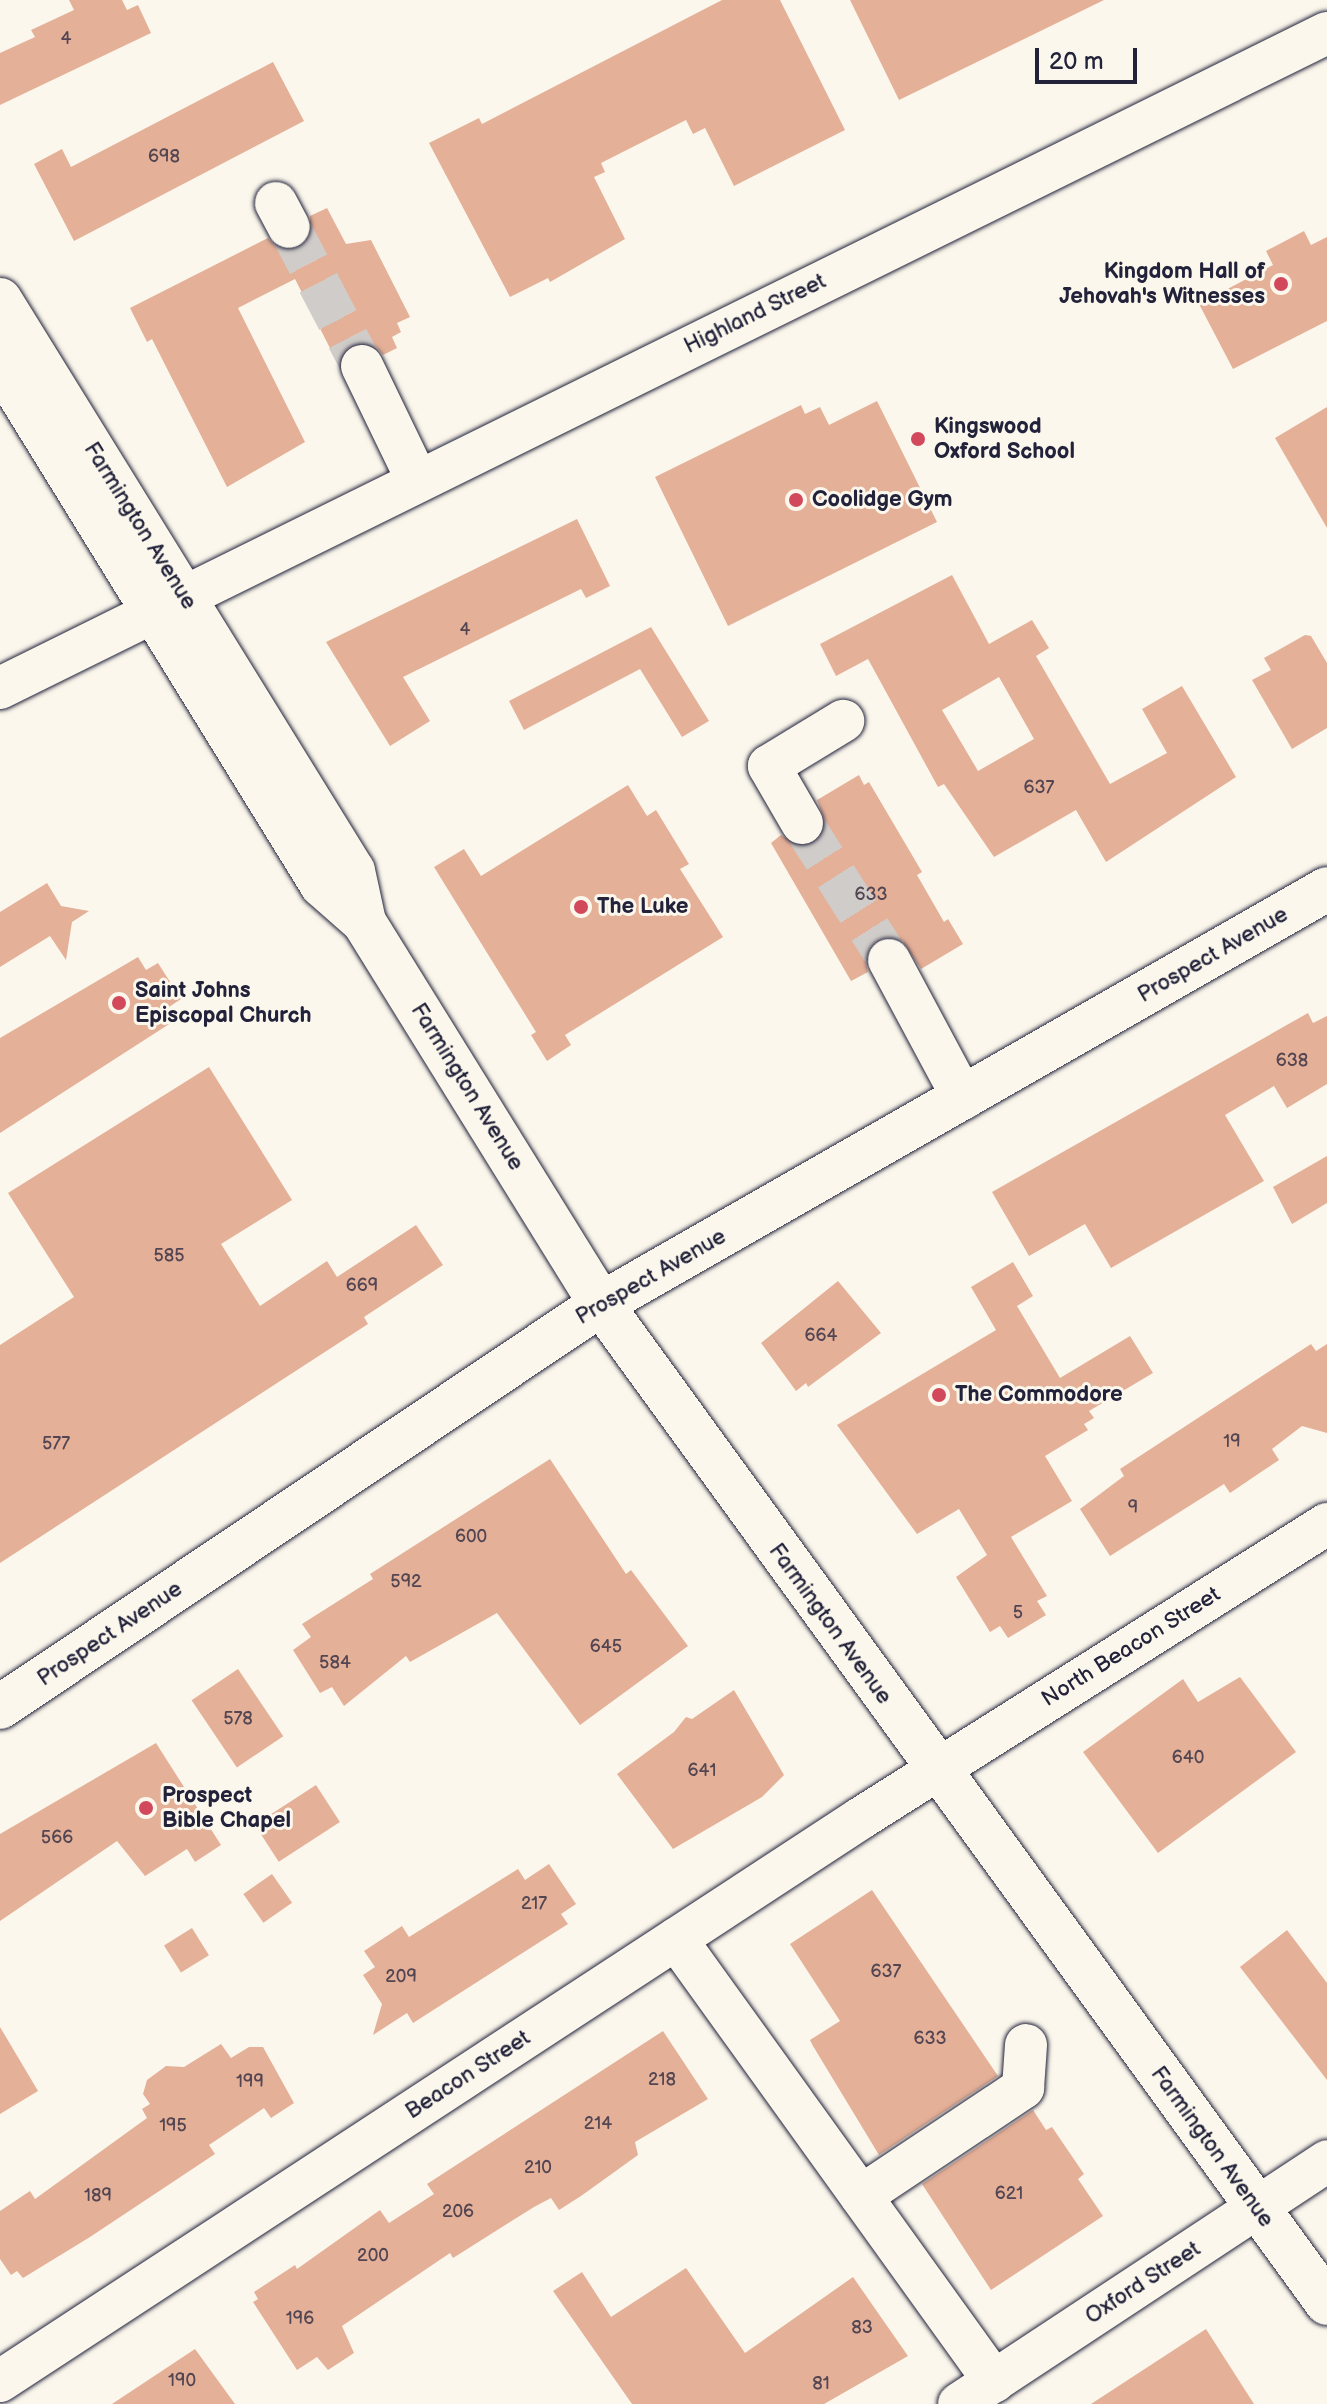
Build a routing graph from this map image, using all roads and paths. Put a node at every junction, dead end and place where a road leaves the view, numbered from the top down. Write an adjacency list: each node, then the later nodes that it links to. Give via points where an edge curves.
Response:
1 (1327, 33): 5 (street, Highland Street)
2 (0, 300): 6 (main road, Farmington Avenue)
3 (0, 363): 6 (main road, Farmington Avenue)
4 (362, 366): 5 (street)
5 (417, 480): 6 (street, Highland Street)
6 (169, 604): 7 (street, Highland Street); 13 (main road, Farmington Avenue, via 322,885 364,922)
7 (0, 688)
8 (843, 721): 9 (street, via 769,766)
9 (802, 823)
10 (1327, 889): 12 (main road, Prospect Avenue)
11 (889, 960): 12 (street)
12 (963, 1098): 13 (main road, Prospect Avenue)
13 (601, 1304): 15 (main road, Prospect Avenue); 16 (main road, Farmington Avenue)
14 (1327, 1524): 16 (street, North Beacon Street)
15 (0, 1707)
16 (936, 1770): 17 (street, Beacon Street); 21 (main road, Farmington Avenue)
17 (676, 1939): 20 (street); 23 (street, Beacon Street)
18 (1026, 2045): 20 (street, via 1023,2088)
19 (1327, 2161): 21 (street, Oxford Street)
20 (861, 2196): 24 (street)
21 (1257, 2208): 22 (main road, Farmington Avenue); 24 (street, Oxford Street)
22 (1327, 2303)
23 (0, 2381)
24 (994, 2381): 25 (street, Oxford Street)
25 (959, 2404)

